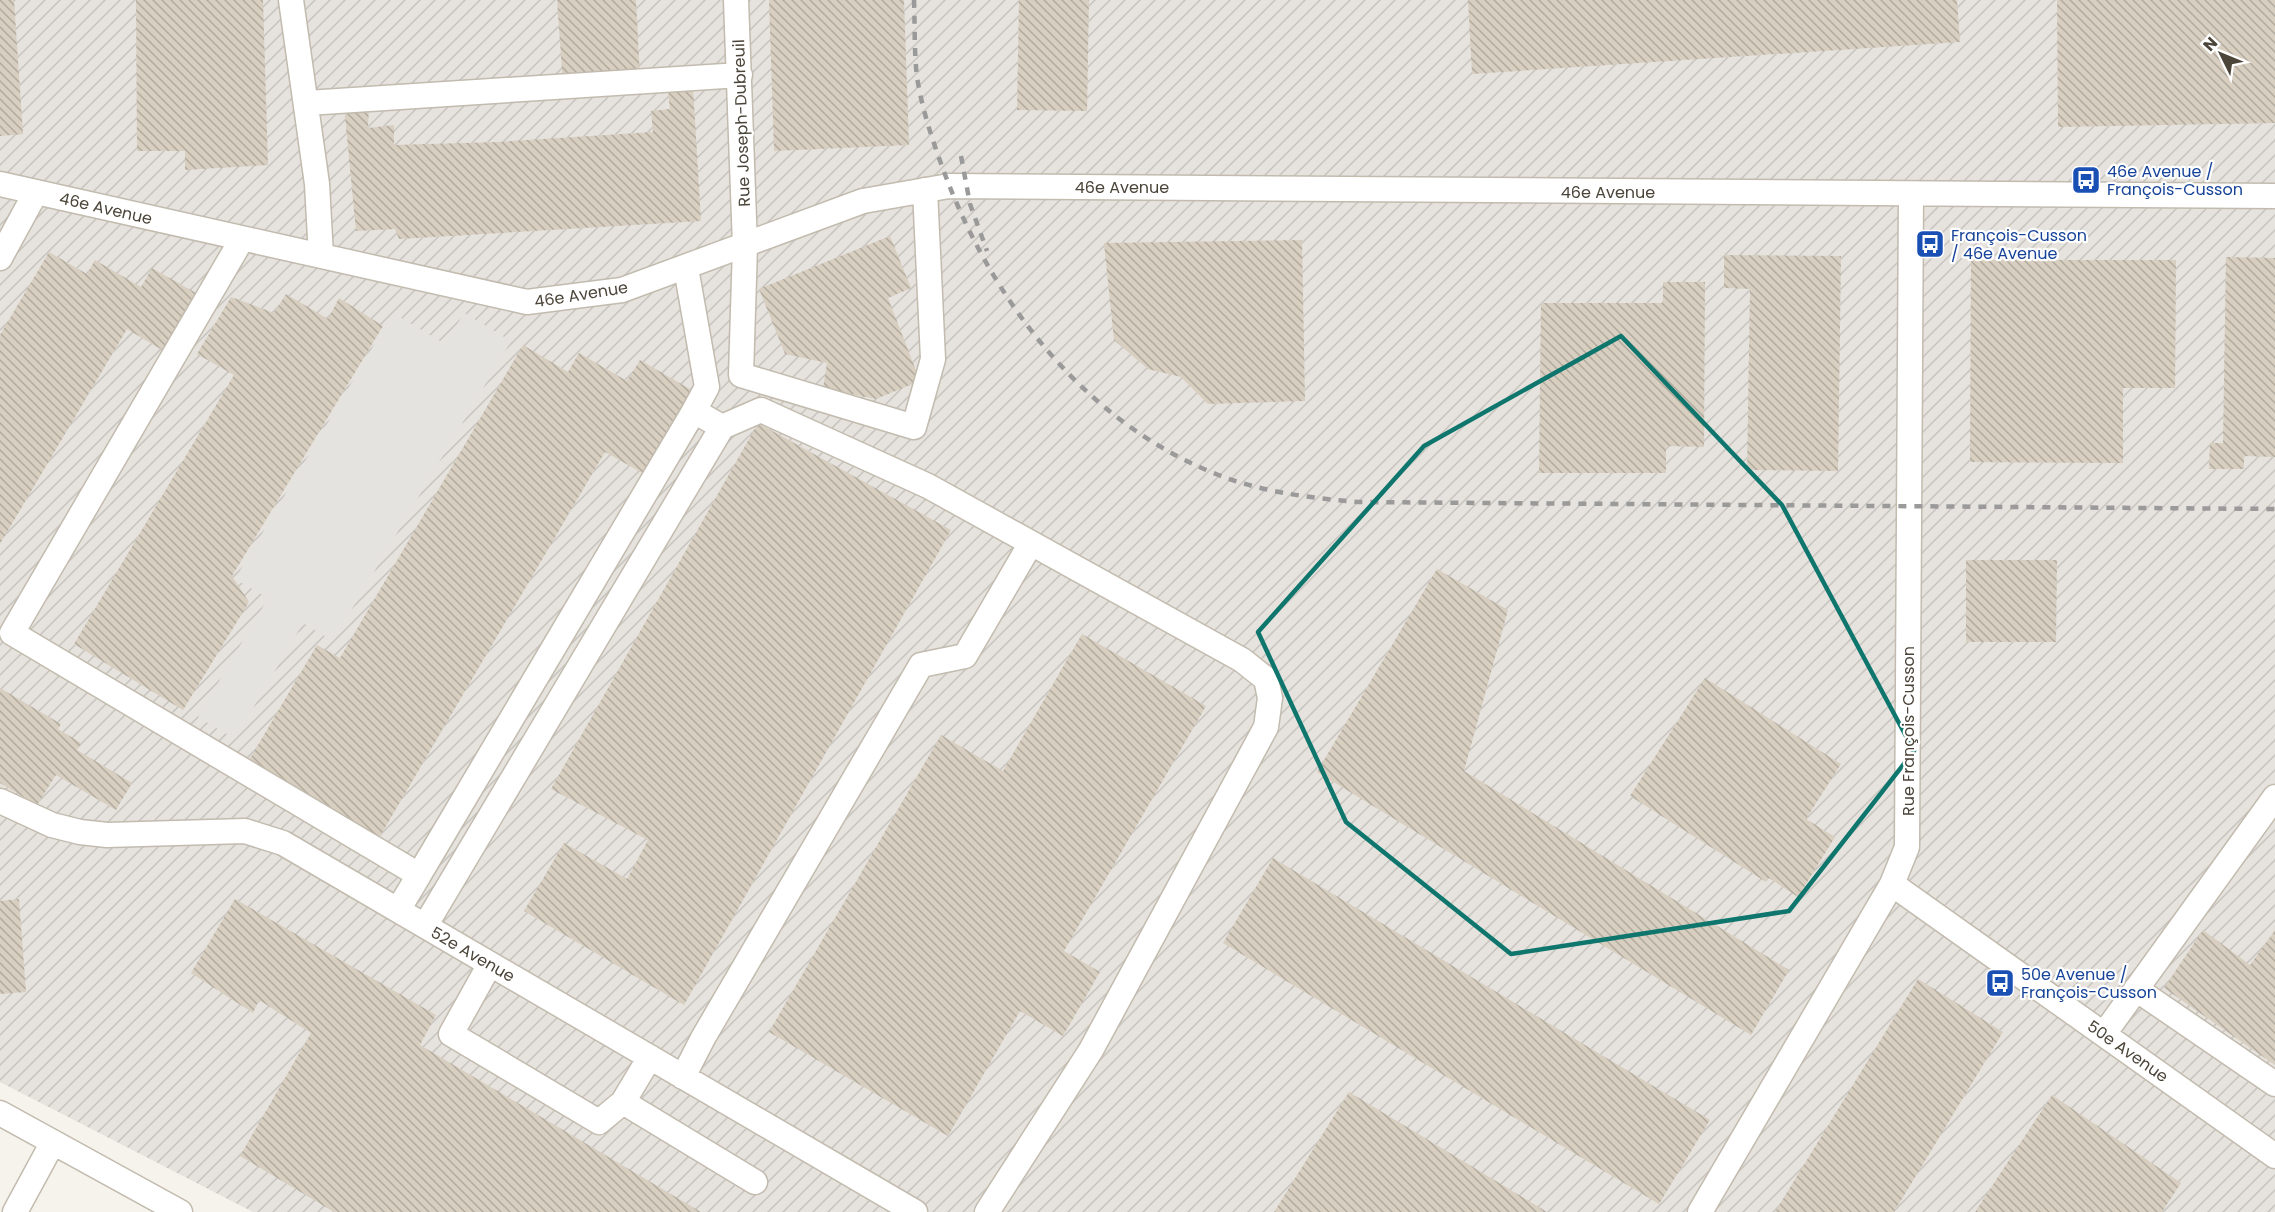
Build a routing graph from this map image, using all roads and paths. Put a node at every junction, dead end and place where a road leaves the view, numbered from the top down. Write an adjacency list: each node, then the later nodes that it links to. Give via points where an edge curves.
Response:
1 (291, 0): 4 (street)
2 (736, 0): 3 (street, Rue Joseph-Dubreuil)
3 (740, 75): 4 (street); 11 (street, Rue Joseph-Dubreuil)
4 (307, 103): 12 (street)
5 (0, 184): 7 (street, 46e Avenue)
6 (925, 190): 8 (street, 46e Avenue, via 967,186); 11 (street, 46e Avenue, via 863,201); 11 (street, Rue Joseph-Dubreuil, via 933,359 914,427 741,375)
7 (36, 192): 10 (street, 46e Avenue); 13 (street)
8 (1911, 194): 9 (street, 46e Avenue); 32 (street, Rue François-Cusson, via 1907,847)
9 (2275, 196)
10 (242, 239): 12 (street, 46e Avenue); 22 (street)
11 (745, 246): 14 (street, 46e Avenue)
12 (321, 256): 14 (street, 46e Avenue, via 527,302 622,290)
13 (0, 258)
14 (686, 268): 15 (street, via 707,387)
15 (694, 411): 16 (street); 17 (street)
16 (722, 427): 18 (street); 19 (street, via 761,410 928,486)
17 (657, 474): 18 (street); 20 (street)
18 (685, 489): 21 (street)
19 (1031, 543): 39 (street, via 965,656 921,665); 49 (street, via 1242,660 1266,679 1270,698 1266,727 1091,1050)
20 (599, 572): 21 (street); 23 (street)
21 (626, 589): 24 (street)
22 (6, 629): 31 (street)
23 (550, 653): 24 (street); 25 (street)
24 (579, 668): 26 (street)
25 (503, 733): 26 (street); 29 (street)
26 (531, 748): 30 (street)
27 (2275, 797): 36 (street)
28 (0, 801): 33 (street, 52e Avenue, via 52,825 80,832 107,835 245,831 283,843)
29 (446, 828): 30 (street); 31 (street)
30 (474, 844): 34 (street)
31 (418, 875): 33 (street)
32 (1892, 884): 37 (street, 50e Avenue); 50 (street, Rue François-Cusson)
33 (398, 910): 34 (street, 52e Avenue)
34 (425, 926): 35 (street, 52e Avenue)
35 (490, 964): 38 (street, 52e Avenue); 41 (street, via 451,1034 599,1122)
36 (2136, 989): 37 (street); 40 (street)
37 (2104, 1034): 44 (street, 50e Avenue)
38 (650, 1057): 39 (street, 52e Avenue); 41 (street)
39 (683, 1077): 48 (street, 52e Avenue)
40 (2275, 1084)
41 (623, 1102): 45 (street)
42 (0, 1113): 43 (street)
43 (52, 1142): 46 (street); 47 (street)
44 (2275, 1156)
45 (755, 1182)
46 (15, 1212)
47 (180, 1212)
48 (915, 1212)
49 (987, 1212)
50 (1700, 1212)

